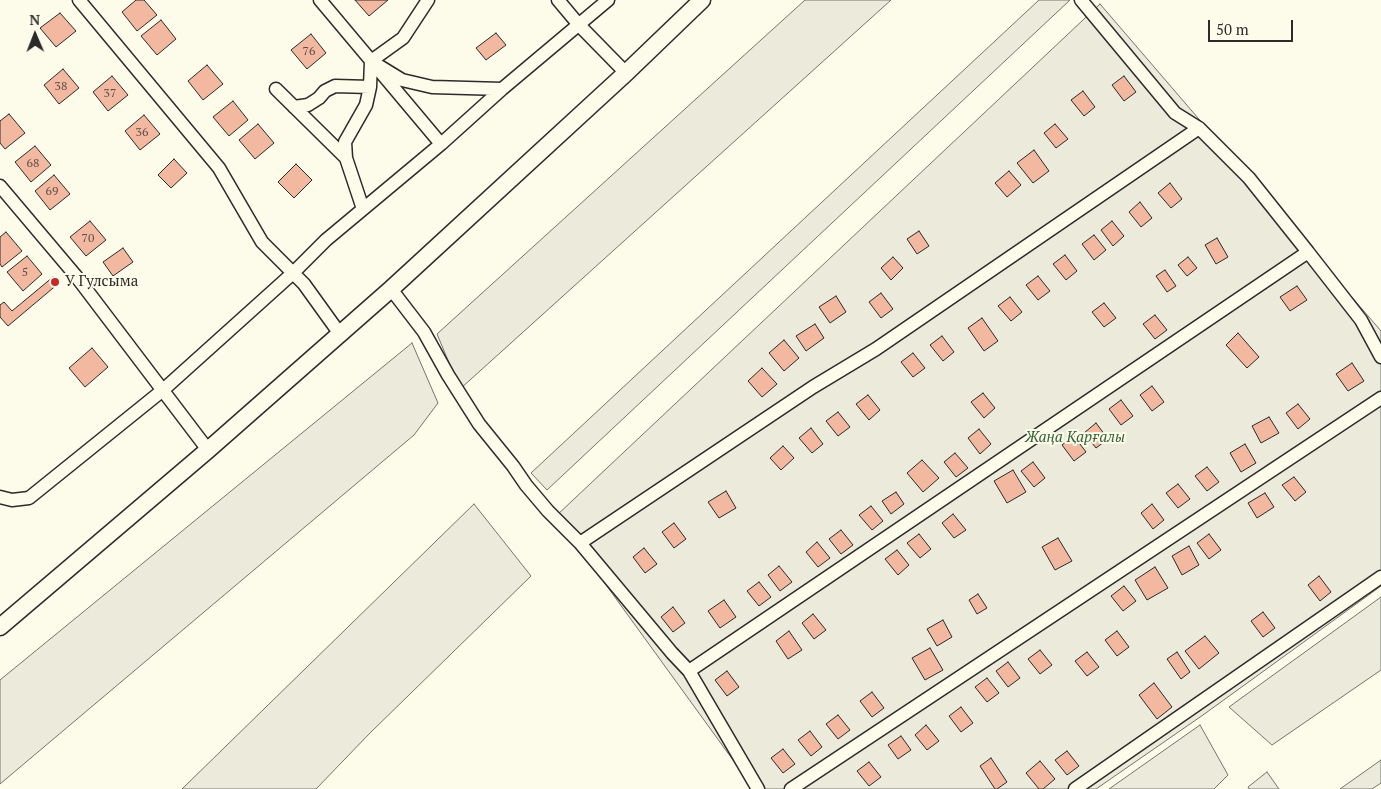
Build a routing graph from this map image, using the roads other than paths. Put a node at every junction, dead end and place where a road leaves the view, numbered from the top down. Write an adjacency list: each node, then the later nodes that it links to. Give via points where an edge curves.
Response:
1 (79, 0): 21 (street, via 219,168 262,242)
2 (320, 0): 9 (street)
3 (428, 0): 9 (street, via 403,38)
4 (558, 0): 8 (street)
5 (608, 0): 8 (street)
6 (702, 0): 10 (main road)
7 (1081, 0): 15 (street, via 1175,113)
8 (579, 25): 10 (street); 13 (street)
9 (371, 61): 11 (street); 13 (street, via 402,80 432,87); 16 (street)
10 (626, 73): 22 (main road)
11 (370, 87): 14 (street, via 335,86 308,105); 17 (street, via 366,105 345,142)
12 (276, 89): 14 (street)
13 (502, 89): 16 (street)
14 (294, 107): 17 (street)
15 (1199, 128): 20 (street, via 1250,178); 29 (street, via 876,349 813,387)
16 (441, 144): 19 (street)
17 (346, 158): 19 (street)
18 (0, 186): 25 (street, via 76,276)
19 (363, 209): 21 (street)
20 (1308, 252): 24 (street, via 1361,320); 32 (street)
21 (293, 273): 23 (street); 25 (street)
22 (391, 289): 23 (main road); 29 (street, via 424,332 479,424 526,485)
23 (340, 334): 27 (main road)
24 (1381, 357)
25 (163, 390): 27 (street); 28 (street, via 29,498 12,500)
26 (1381, 398): 34 (street)
27 (208, 450): 31 (main road)
28 (0, 497)
29 (580, 543): 32 (street)
30 (1381, 577): 35 (street)
31 (0, 627)
32 (689, 671): 33 (street)
33 (758, 789)
34 (791, 789)
35 (1075, 789)

